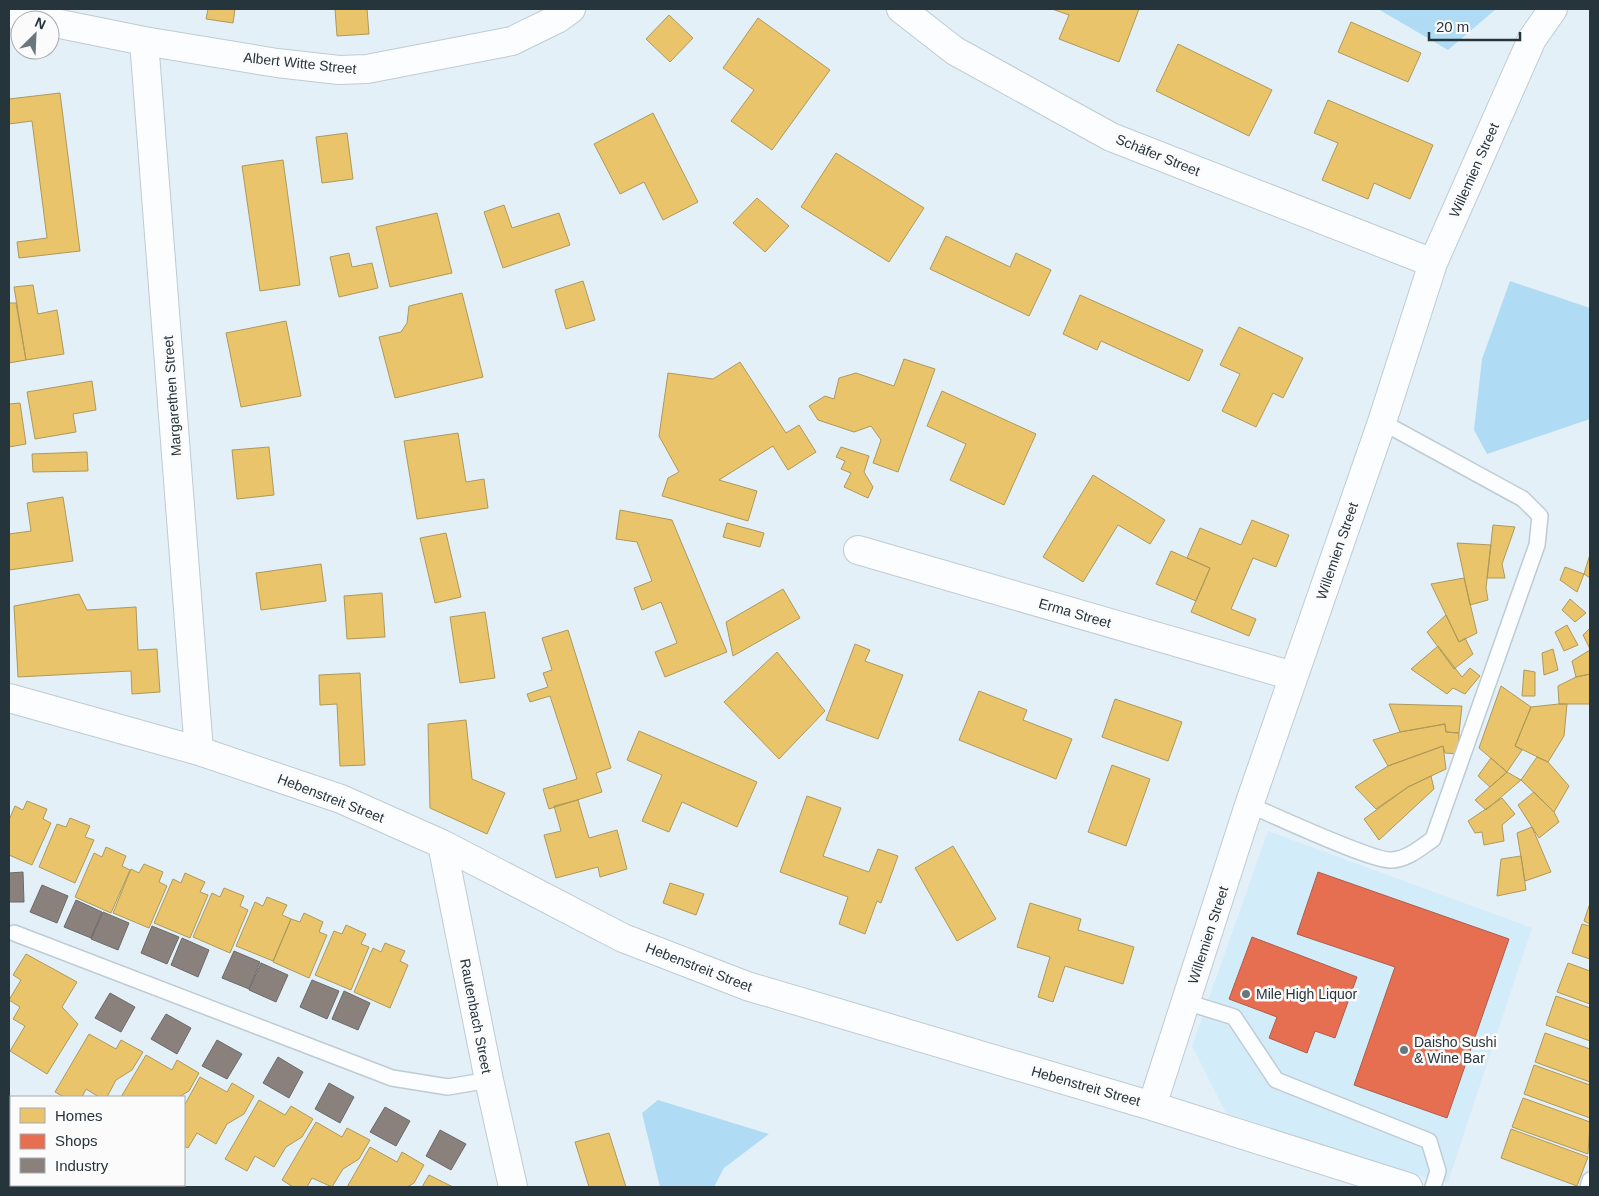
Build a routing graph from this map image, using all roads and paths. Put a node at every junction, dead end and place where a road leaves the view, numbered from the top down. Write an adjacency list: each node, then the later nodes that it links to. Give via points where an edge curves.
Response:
1 (571, 9): 5 (street, Albert Witte Street, via 512,41 367,69 339,70)
2 (901, 9): 6 (street, Schäfer Street, via 955,51 1110,137)
3 (1554, 9): 6 (street, Willemien Street, via 1532,39)
4 (60, 24): 5 (street, Albert Witte Street)
5 (144, 41): 11 (street, Margarethen Street)
6 (1433, 263): 7 (street, Willemien Street)
7 (1382, 422): 9 (street, Willemien Street); 12 (lane, via 1523,499 1540,516 1537,545 1433,839 1410,856 1391,860 1366,853)
8 (858, 550): 9 (street, Erma Street)
9 (1293, 676): 12 (street, Willemien Street)
10 (9, 698): 11 (street, Hebenstreit Street)
11 (199, 751): 13 (street, Hebenstreit Street, via 341,799)
12 (1249, 805): 15 (street, Willemien Street)
13 (442, 844): 16 (street, Rautenbach Street); 17 (street, Hebenstreit Street, via 623,938 747,986)
14 (14, 933): 16 (lane, via 392,1078 448,1087)
15 (1186, 1002): 17 (street, Willemien Street); 21 (lane, via 1234,1017 1276,1080 1430,1141 1438,1171)
16 (488, 1080): 19 (street, Rautenbach Street)
17 (1152, 1106): 20 (street, Hebenstreit Street)
18 (1590, 1180): 22 (lane)
19 (512, 1187)
20 (1408, 1187)
21 (1433, 1187)
22 (1588, 1187)

